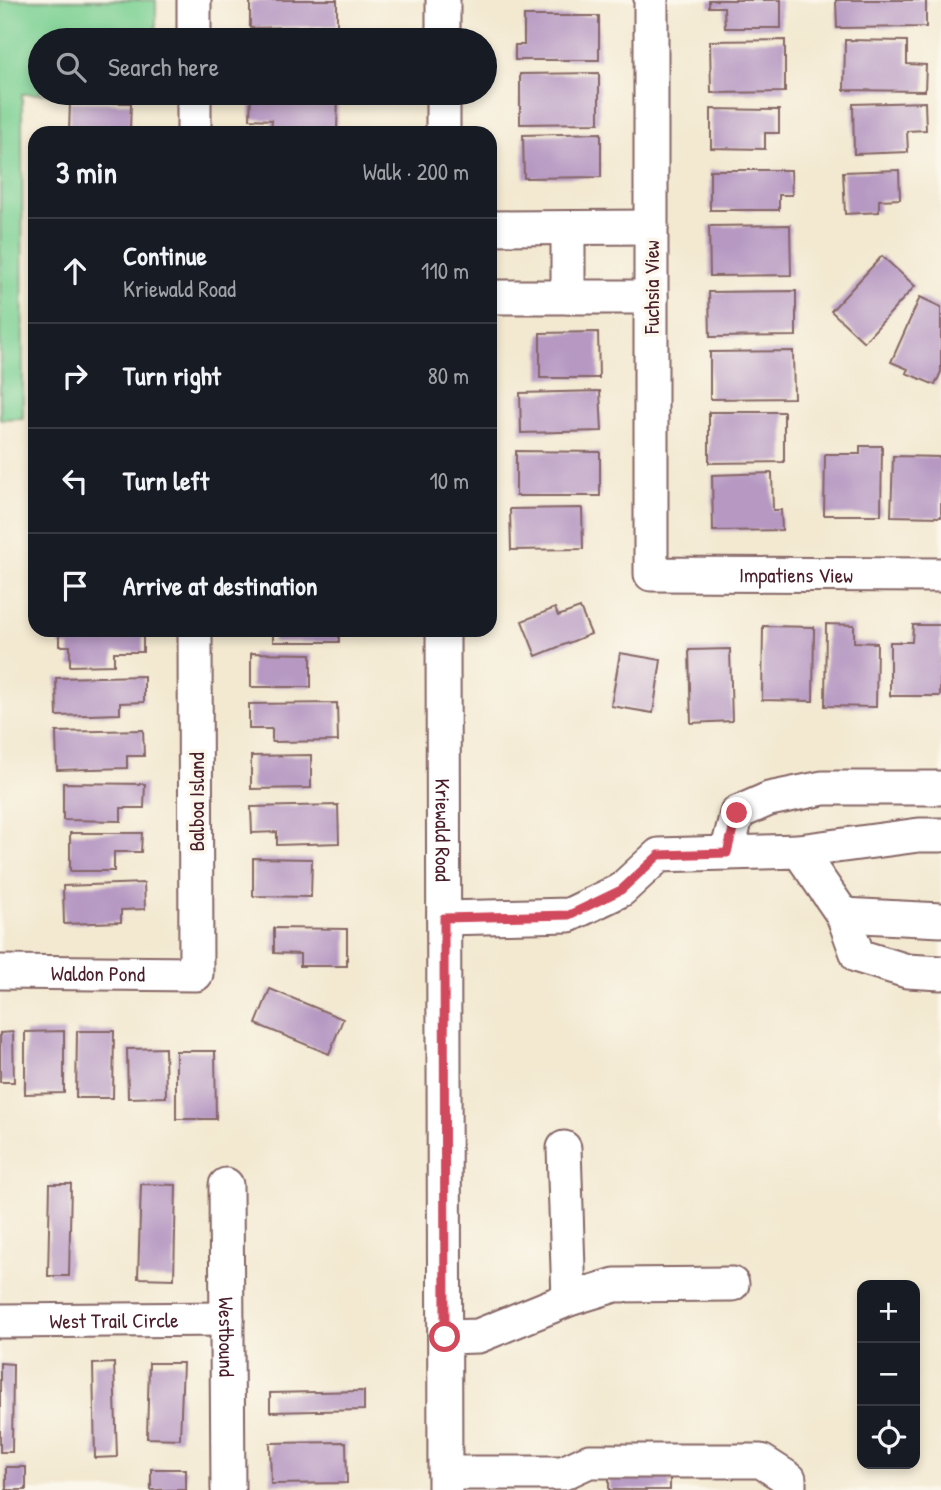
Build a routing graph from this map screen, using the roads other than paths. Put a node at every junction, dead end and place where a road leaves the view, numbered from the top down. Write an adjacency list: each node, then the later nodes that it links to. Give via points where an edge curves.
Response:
1 (194, 0): 4 (street)
2 (443, 0): 5 (street)
3 (651, 0): 10 (street, Fuchsia View)
4 (194, 28)
5 (443, 28)
6 (194, 105): 8 (street)
7 (443, 105): 9 (street)
8 (194, 126)
9 (443, 126)
10 (651, 227): 12 (street); 15 (street, Fuchsia View)
11 (497, 228): 12 (street)
12 (568, 228): 14 (street)
13 (497, 297): 14 (street)
14 (568, 297): 15 (street)
15 (651, 297): 16 (street, Fuchsia View)
16 (651, 574): 17 (street, Impatiens View)
17 (941, 575)
18 (195, 637): 29 (street, Balboa Island)
19 (443, 637): 25 (street, Kriewald Road)
20 (941, 788): 23 (street, via 823,788 769,799 737,813)
21 (941, 835): 22 (street)
22 (799, 851): 23 (street); 24 (street)
23 (727, 853): 25 (street, via 659,855 621,890 569,915)
24 (843, 915): 26 (street); 28 (street, via 858,956 907,971)
25 (444, 918): 36 (street, Kriewald Road)
26 (941, 920)
27 (0, 972): 29 (street, Waldon Pond)
28 (941, 972)
29 (196, 974)
30 (564, 1149): 33 (street)
31 (226, 1185): 34 (street, Westbound)
32 (732, 1284): 33 (street, via 615,1285)
33 (569, 1299): 36 (street, via 478,1336)
34 (227, 1319): 35 (street, West Trail Circle); 39 (street, Westbound)
35 (0, 1321)
36 (445, 1337): 37 (street, Kriewald Road)
37 (445, 1482): 38 (street)
38 (563, 1482): 40 (street, via 589,1461 761,1461 789,1479)
39 (228, 1490)
40 (789, 1490)

